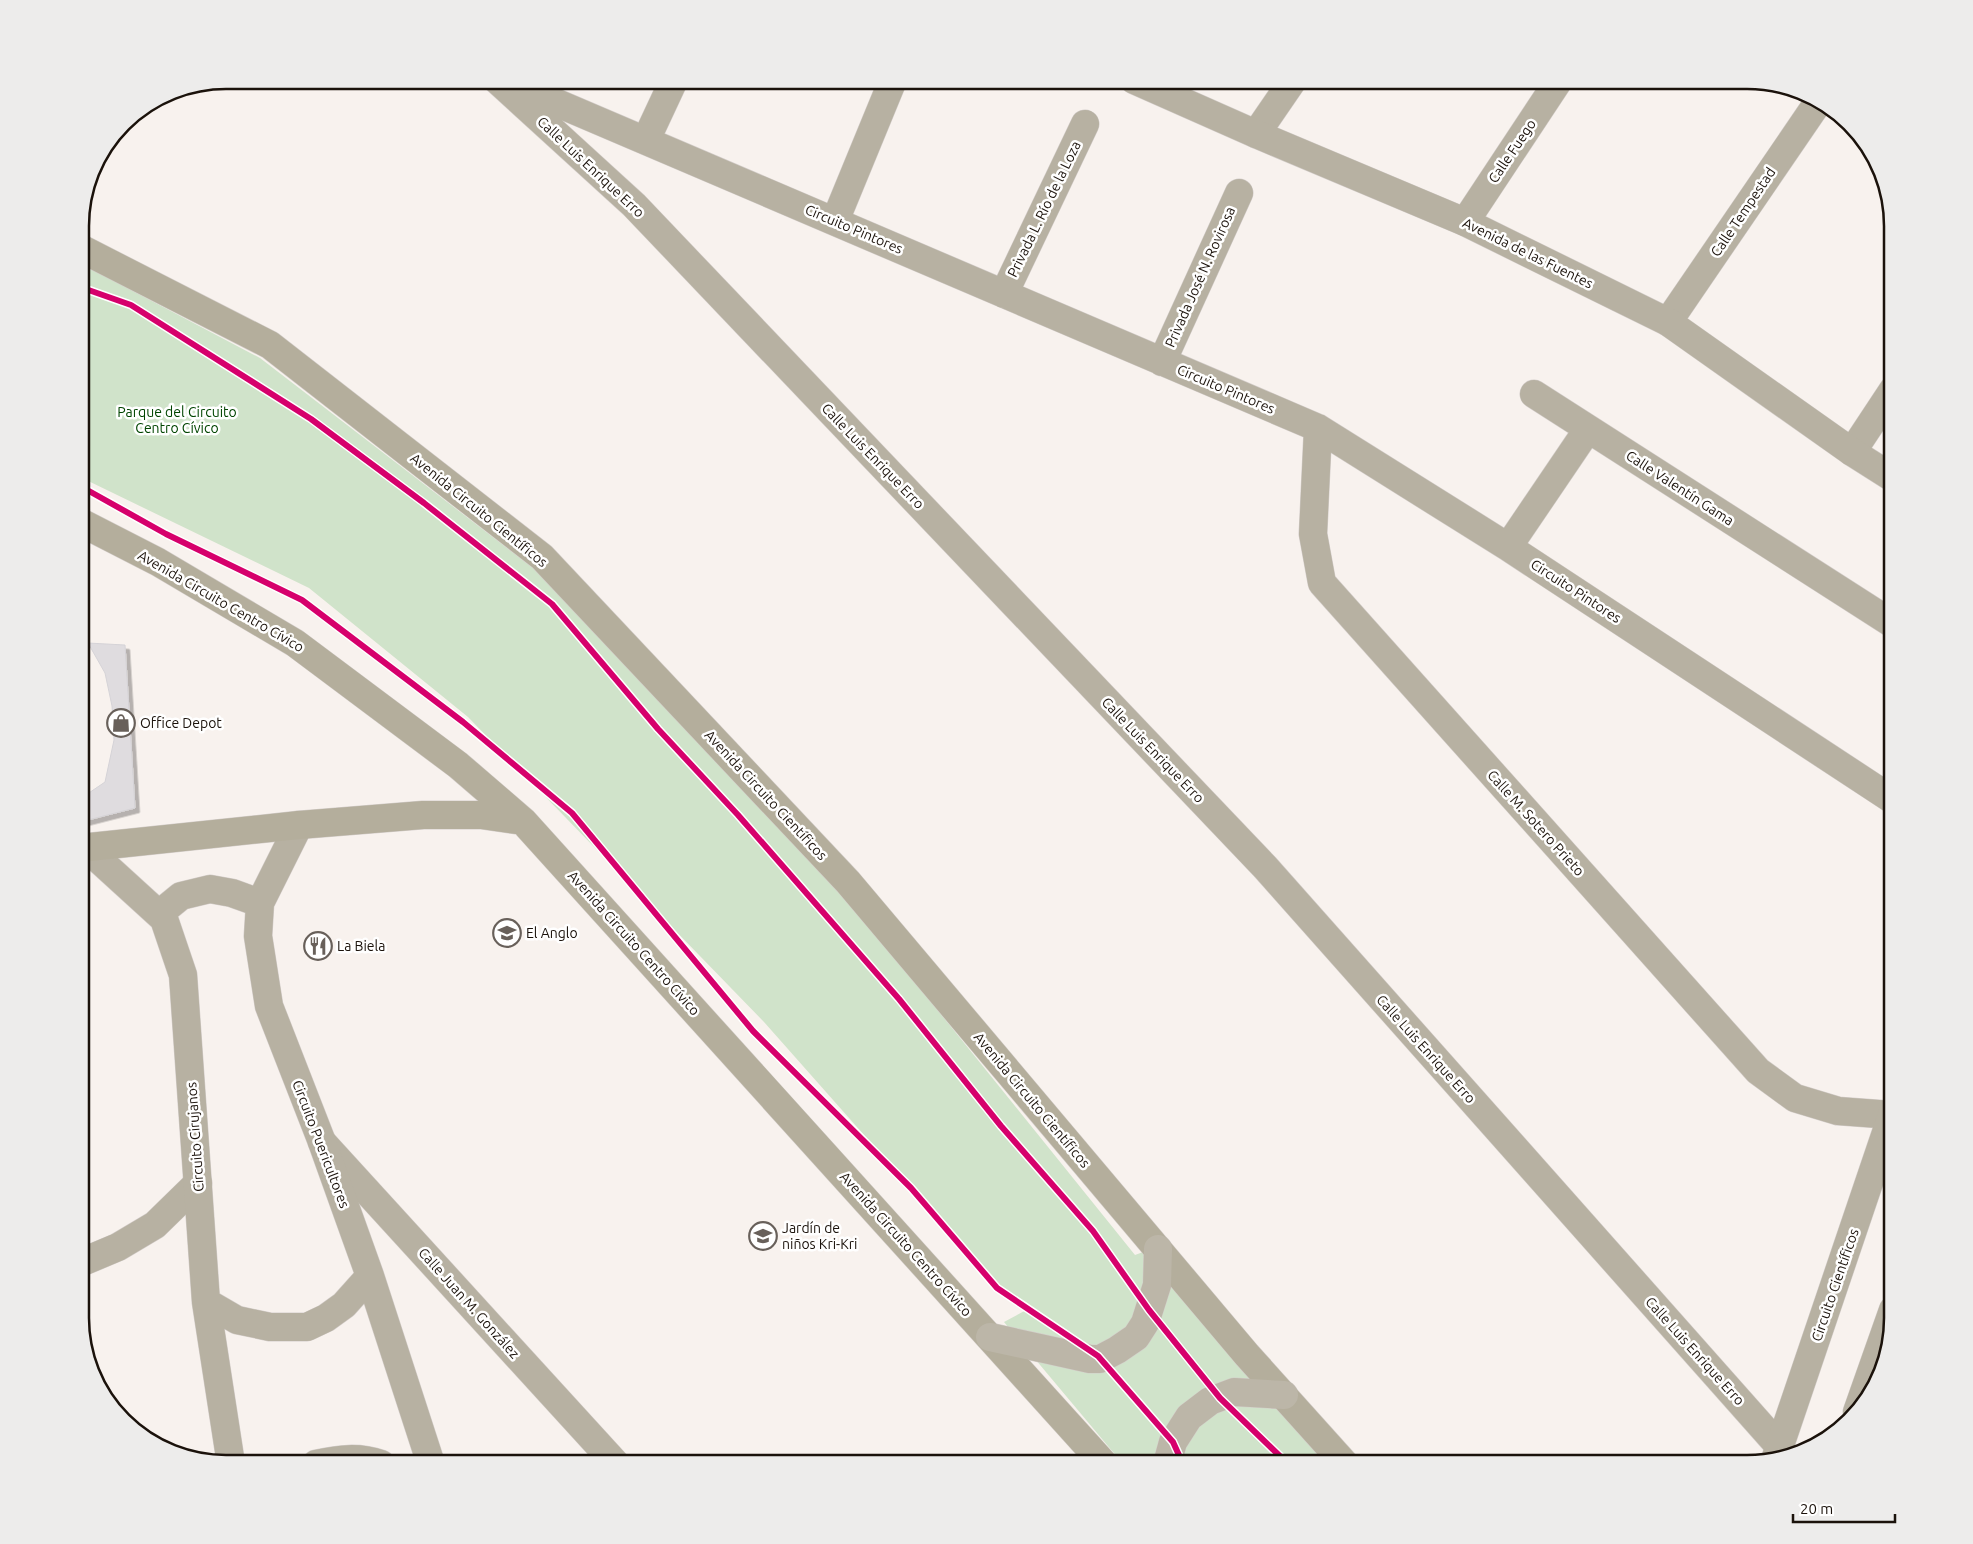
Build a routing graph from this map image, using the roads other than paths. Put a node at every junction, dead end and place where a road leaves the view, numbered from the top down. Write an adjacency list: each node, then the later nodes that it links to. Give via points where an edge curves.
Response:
1 (507, 89): 47 (street, Calle Luis Enrique Erro, via 634,205 1264,867)
2 (526, 89): 11 (street, Circuito Pintores)
3 (670, 89): 11 (street)
4 (889, 89): 13 (street)
5 (1154, 89): 10 (street, Avenida de las Fuentes)
6 (1287, 89): 10 (street)
7 (1553, 89): 14 (street, Calle Fuego)
8 (1815, 107): 17 (street, Calle Tempestad)
9 (1085, 124): 16 (street, Privada L. Río de la Loza)
10 (1256, 134): 14 (street, Avenida de las Fuentes)
11 (646, 140): 13 (street, Circuito Pintores)
12 (1239, 193): 18 (street, Privada José N. Rovirosa)
13 (835, 221): 16 (street, Circuito Pintores)
14 (1465, 222): 17 (street, Avenida de las Fuentes)
15 (89, 253): 39 (main road, Avenida Circuito Científicos, via 270,345 542,557 848,882)
16 (1004, 294): 18 (street, Circuito Pintores)
17 (1668, 322): 23 (street, Avenida de las Fuentes)
18 (1162, 362): 21 (street, Circuito Pintores)
19 (1534, 394): 22 (street, Calle Valentín Gama)
20 (1884, 404): 23 (street)
21 (1318, 428): 26 (street, Circuito Pintores); 35 (street, Calle M. Sotero Prieto, via 1313,534 1322,583 1758,1072 1796,1098 1838,1111)
22 (1588, 429): 26 (street); 27 (street, Calle Valentín Gama)
23 (1852, 452): 24 (street, Avenida de las Fuentes)
24 (1884, 472)
25 (89, 527): 29 (main road, Avenida Circuito Centro Cívico, via 158,562 295,643 458,765)
26 (1508, 547): 28 (street, Circuito Pintores)
27 (1884, 618)
28 (1884, 792)
29 (523, 821): 30 (main road, Circuito Cirujanos, via 481,815 423,815); 43 (main road, Avenida Circuito Centro Cívico)
30 (300, 825): 31 (main road, Circuito Cirujanos); 33 (street, Circuito Puericultores)
31 (89, 847)
32 (89, 853): 34 (street, Circuito Cirujanos)
33 (260, 903): 34 (street, via 210,889 181,896); 37 (street, Circuito Puericultores, via 258,936 269,1006)
34 (159, 914): 38 (street, Circuito Cirujanos, via 164,919 183,974)
35 (1884, 1114)
36 (1884, 1140): 47 (street, Circuito Científicos)
37 (322, 1142): 41 (street, Circuito Puericultores); 50 (street, Calle Juan M. González)
38 (198, 1183): 40 (street, via 155,1225); 42 (street, Circuito Cirujanos)
39 (1158, 1249): 43 (main road, via 1157,1285 1144,1324 1136,1337 1118,1350 1100,1359 1090,1359); 46 (main road, Avenida Circuito Científicos)
40 (89, 1259)
41 (370, 1276): 42 (street, via 344,1305 307,1328 270,1328 237,1320); 49 (street, Circuito Puericultores)
42 (206, 1302): 48 (street, Circuito Cirujanos)
43 (990, 1337): 51 (main road, Avenida Circuito Centro Cívico)
44 (1882, 1342): 45 (street)
45 (1868, 1382)
46 (1284, 1395): 52 (main road, via 1234,1392 1210,1401 1189,1417 1173,1442); 53 (main road, Avenida Circuito Científicos)
47 (1778, 1452)
48 (230, 1455)
49 (428, 1455)
50 (608, 1455)
51 (1096, 1455)
52 (1169, 1455)
53 (1337, 1455)

